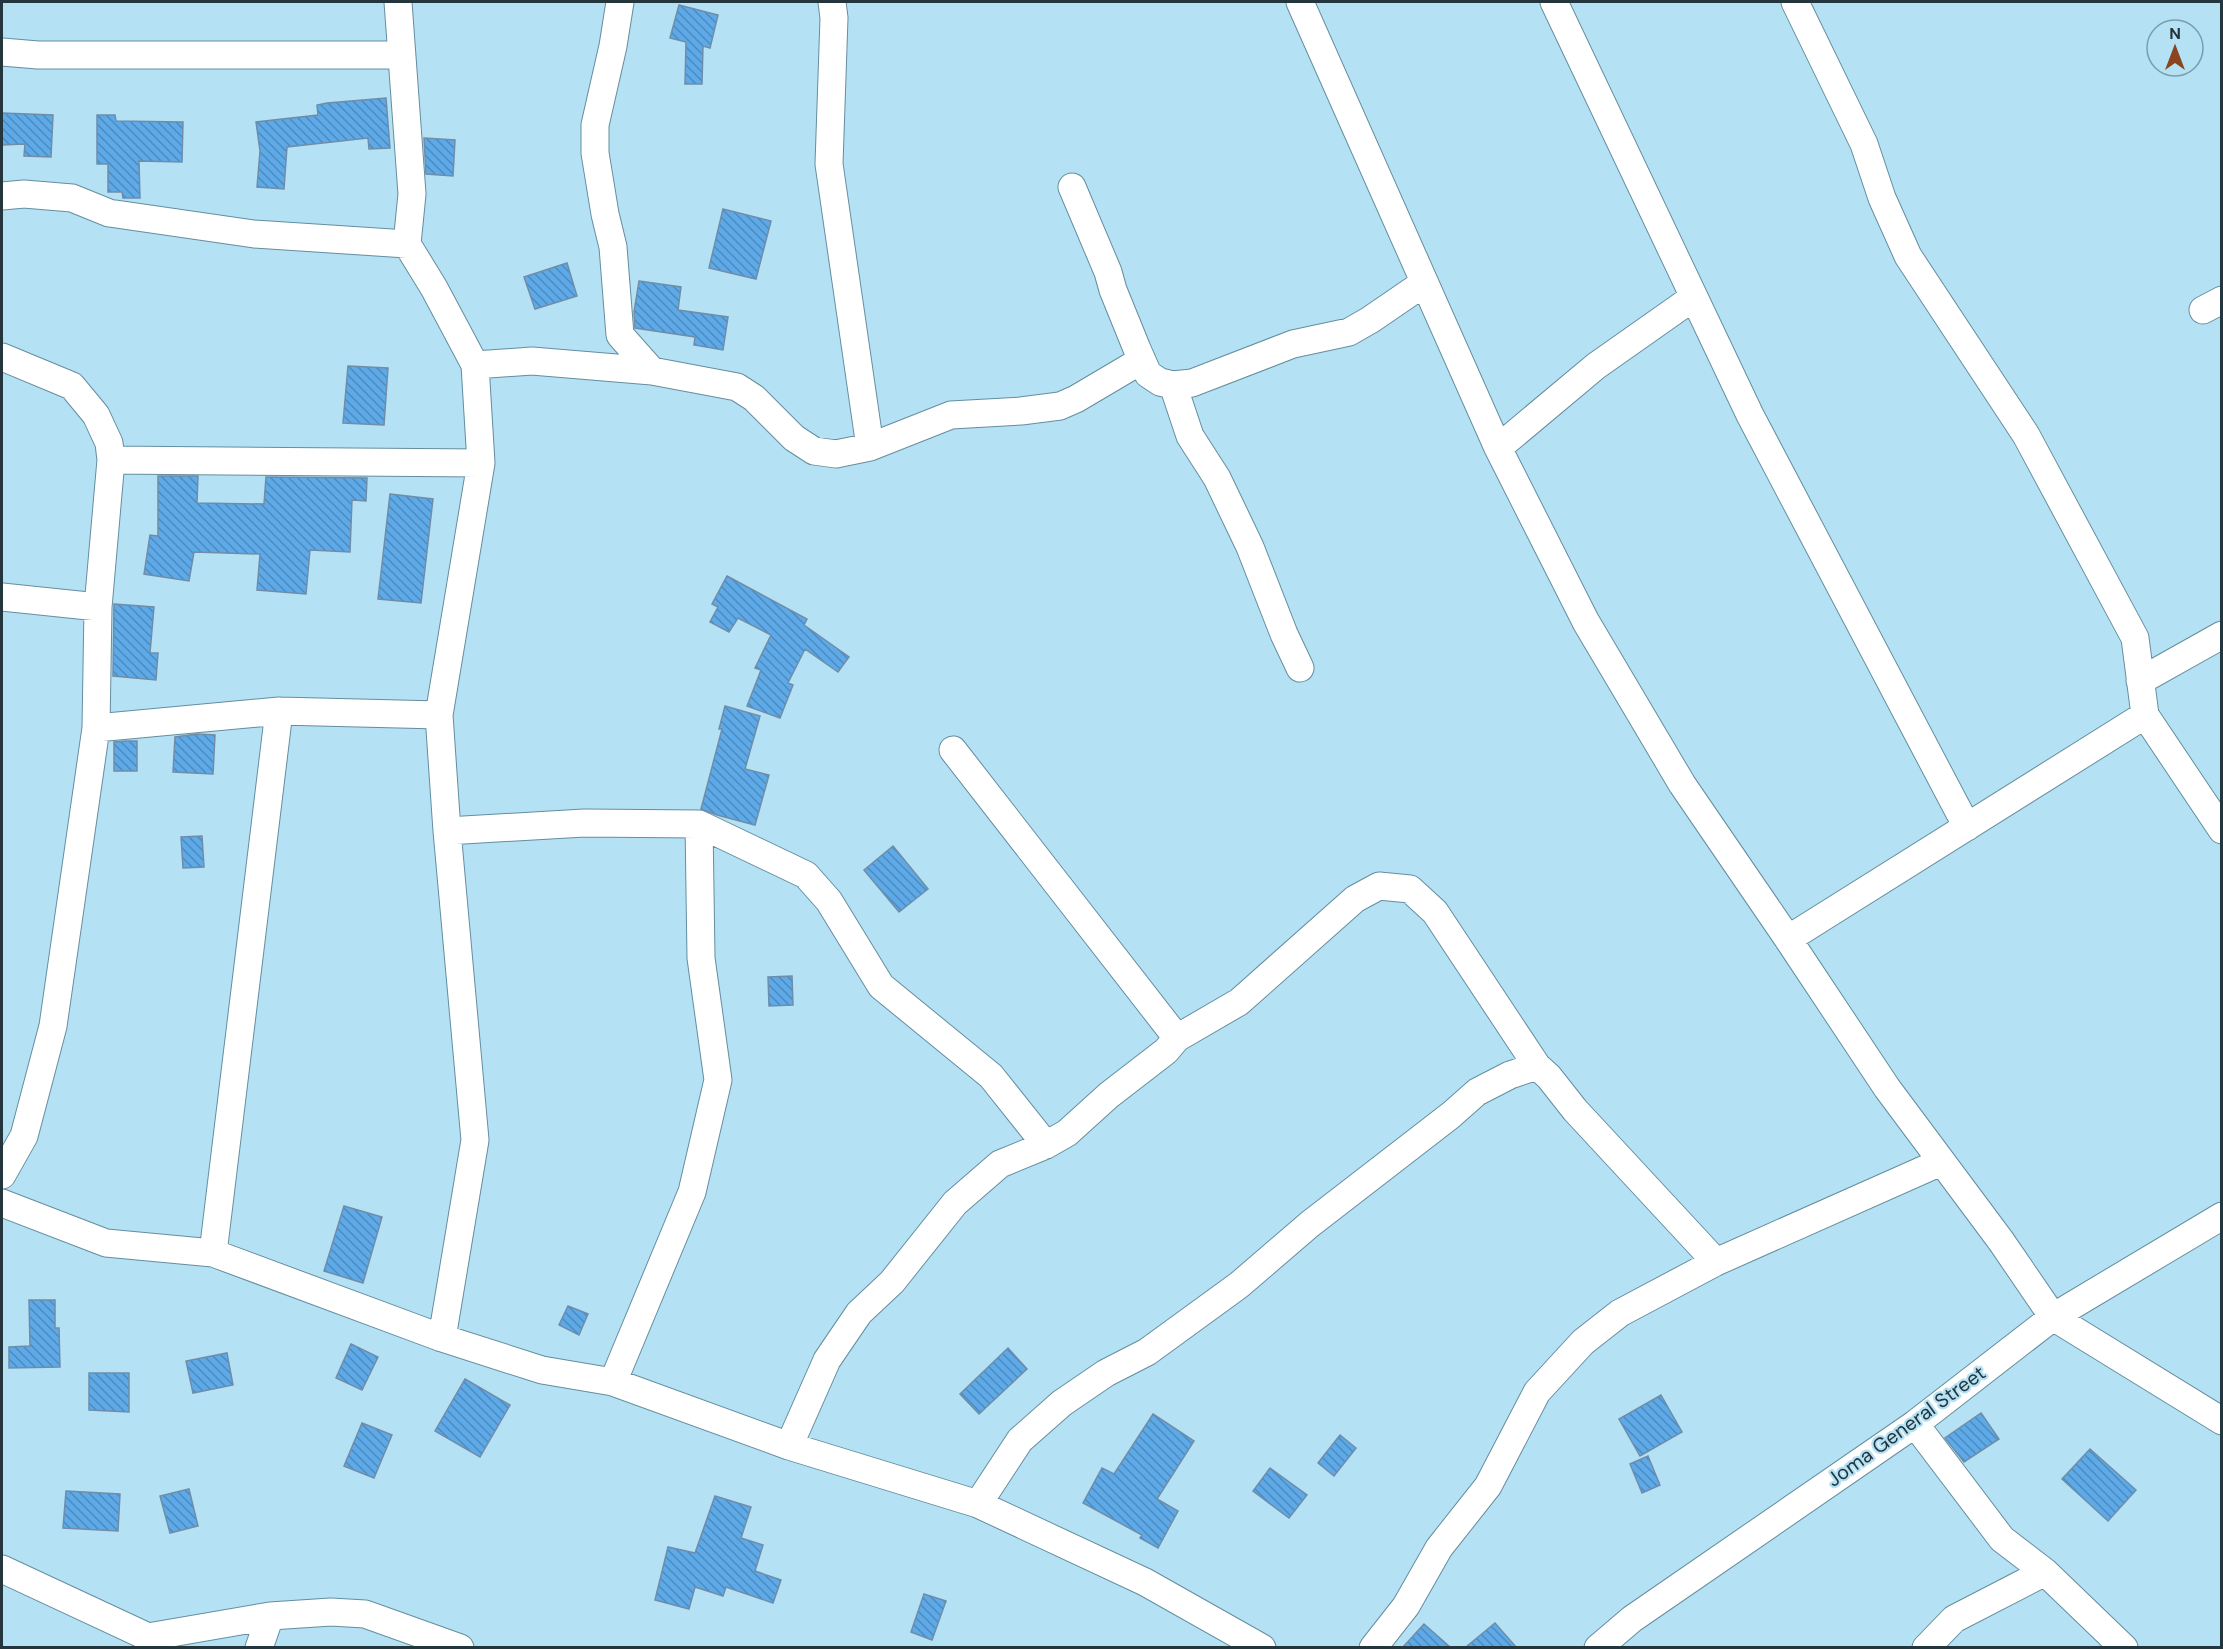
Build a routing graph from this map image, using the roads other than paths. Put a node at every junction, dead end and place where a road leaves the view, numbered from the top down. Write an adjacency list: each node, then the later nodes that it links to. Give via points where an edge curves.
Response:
1 (398, 2): 8 (street)
2 (620, 2): 17 (street, via 596,125 595,153 613,247 620,335)
3 (832, 2): 19 (street, via 829,164)
4 (1300, 2): 12 (street)
5 (1554, 2): 13 (street)
6 (1795, 2): 27 (street, via 1864,144 1908,256 2026,435 2135,638)
7 (2, 52): 8 (street)
8 (400, 56): 11 (street, via 412,194)
9 (1072, 187): 15 (street)
10 (2, 196): 11 (street, via 72,198 109,213 254,234)
11 (407, 244): 16 (street)
12 (1424, 283): 18 (street, via 1348,332 1293,344 1192,383); 20 (street)
13 (1694, 297): 20 (street, via 1596,366); 34 (street, via 1750,414)
14 (2, 357): 21 (street, via 72,386 96,415 109,443)
15 (1142, 360): 18 (street, via 1148,374); 19 (street, via 1060,406 951,415)
16 (475, 365): 17 (street, via 532,361); 22 (street)
17 (652, 371): 19 (street, via 737,387 814,451 836,454)
18 (1173, 385): 26 (street, via 1190,436 1217,478 1250,547)
19 (870, 447)
20 (1498, 448): 37 (street, via 1586,622 1682,784)
21 (111, 460): 22 (street); 24 (street)
22 (481, 464): 29 (street)
23 (2, 597): 24 (street)
24 (98, 607): 31 (street)
25 (2222, 635): 27 (street)
26 (1300, 668)
27 (2140, 681): 30 (street)
28 (279, 711): 29 (street); 31 (street); 45 (street)
29 (439, 715): 36 (street)
30 (2145, 715): 34 (street); 35 (street)
31 (96, 728): 42 (street, via 53,1026 24,1136)
32 (953, 750): 38 (street)
33 (699, 824): 36 (street, via 584,823); 40 (street, via 806,875 829,901 880,986 991,1076); 49 (street, via 701,958 718,1080 692,1192)
34 (1966, 827): 37 (street)
35 (2222, 830)
36 (447, 831): 48 (street, via 475,1140)
37 (1788, 939): 41 (street)
38 (1177, 1038): 39 (street, via 1239,1002 1355,899 1379,886 1410,889 1434,912); 40 (street, via 1067,1133)
39 (1537, 1066): 46 (street); 53 (street, via 1510,1074 1477,1092 1239,1285 1147,1352 1062,1402 1020,1440)
40 (1046, 1145): 52 (street, via 1000,1164 955,1203 892,1282 859,1313 827,1360)
41 (1941, 1162): 46 (street); 47 (street)
42 (2, 1175)
43 (2, 1203): 45 (street, via 106,1242)
44 (2222, 1216): 47 (street, Joma General Street)
45 (213, 1254): 48 (street)
46 (1716, 1262): 61 (street, via 1620,1313 1583,1341 1537,1392 1488,1486 1438,1548 1406,1606)
47 (2053, 1317): 50 (street); 51 (street, Joma General Street)
48 (442, 1338): 49 (street, via 542,1370)
49 (613, 1382): 52 (street)
50 (2222, 1422)
51 (1915, 1424): 54 (street, via 2002,1539); 62 (street, Joma General Street, via 1632,1619)
52 (789, 1446): 53 (street)
53 (978, 1504): 60 (street, via 1145,1582)
54 (2045, 1572): 63 (street, via 1954,1619); 64 (street)
55 (4, 1575): 57 (street)
56 (270, 1616): 57 (street); 58 (street); 59 (street, via 365,1614)
57 (143, 1642)
58 (259, 1647)
59 (460, 1647)
60 (1262, 1647)
61 (1373, 1647)
62 (1598, 1647)
63 (1926, 1647)
64 (2124, 1647)

